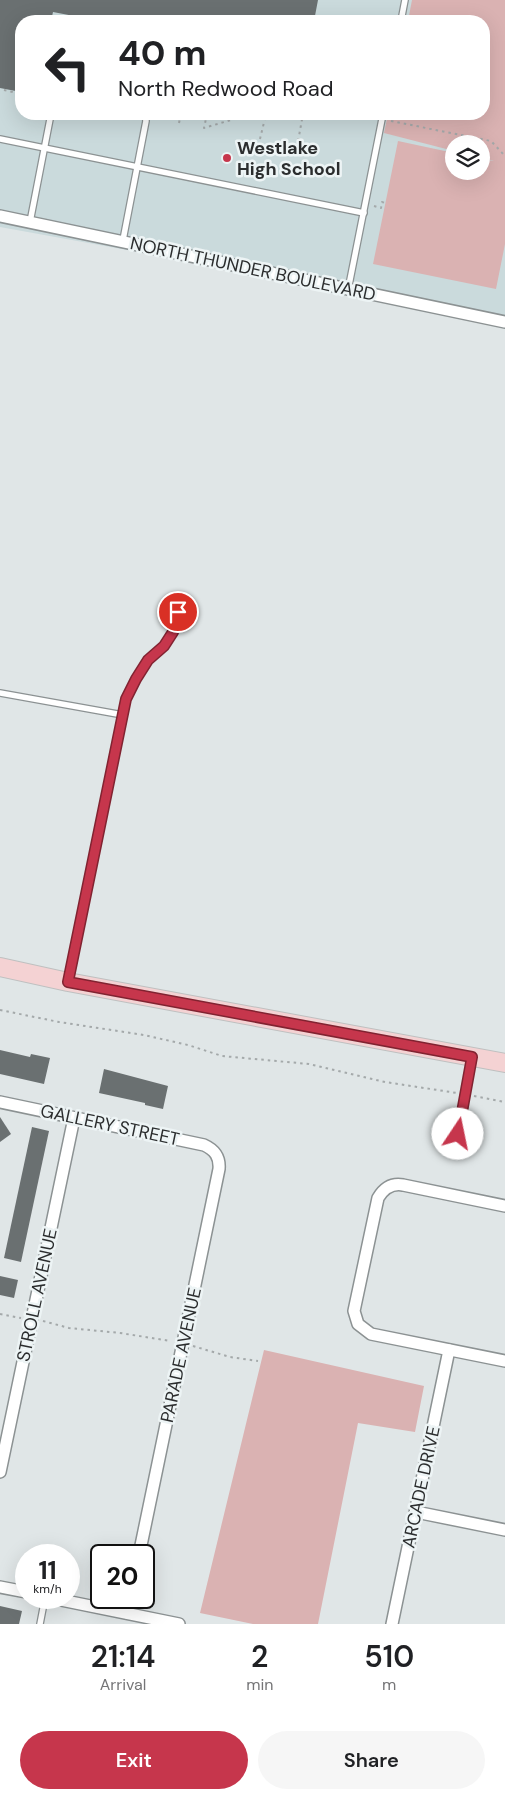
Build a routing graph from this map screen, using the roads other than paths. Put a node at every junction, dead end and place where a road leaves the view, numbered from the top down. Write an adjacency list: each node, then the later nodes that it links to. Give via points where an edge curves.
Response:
1 (405, 0): 2 (lane)
2 (402, 15)
3 (50, 120): 7 (lane)
4 (146, 120): 8 (lane)
5 (382, 120): 9 (lane)
6 (0, 139): 7 (lane)
7 (44, 147): 8 (lane); 11 (lane)
8 (137, 167): 9 (lane); 12 (lane)
9 (364, 213): 13 (lane)
10 (0, 216): 11 (street, NORTH THUNDER BOULEVARD)
11 (30, 222): 12 (street, NORTH THUNDER BOULEVARD)
12 (122, 240): 13 (street, NORTH THUNDER BOULEVARD)
13 (348, 290): 14 (street, NORTH THUNDER BOULEVARD)
14 (505, 322)
15 (178, 612): 17 (lane, via 173,632 136,679 126,699)
16 (0, 693): 17 (lane)
17 (123, 715): 19 (lane)
18 (0, 967): 19 (main road)
19 (68, 982): 20 (main road)
20 (472, 1057): 21 (main road); 24 (lane)
21 (505, 1064)
22 (0, 1102): 23 (street, GALLERY STREET)
23 (74, 1118): 25 (street, GALLERY STREET, via 204,1145); 29 (street, STROLL AVENUE)
24 (458, 1134)
25 (216, 1154): 32 (street, PARADE AVENUE, via 219,1169 188,1344)
26 (505, 1206): 27 (street, via 403,1185 389,1186 378,1198 355,1306 356,1320 371,1334)
27 (449, 1350): 28 (street); 30 (street, ARCADE DRIVE)
28 (505, 1362)
29 (0, 1472)
30 (416, 1512): 31 (street); 41 (street, ARCADE DRIVE)
31 (505, 1530)
32 (142, 1544)
33 (0, 1587): 34 (street)
34 (15, 1590)
35 (80, 1604): 38 (street)
36 (43, 1609): 39 (lane)
37 (128, 1609): 38 (street)
38 (127, 1613): 40 (street)
39 (40, 1624)
40 (179, 1624)
41 (392, 1624)

